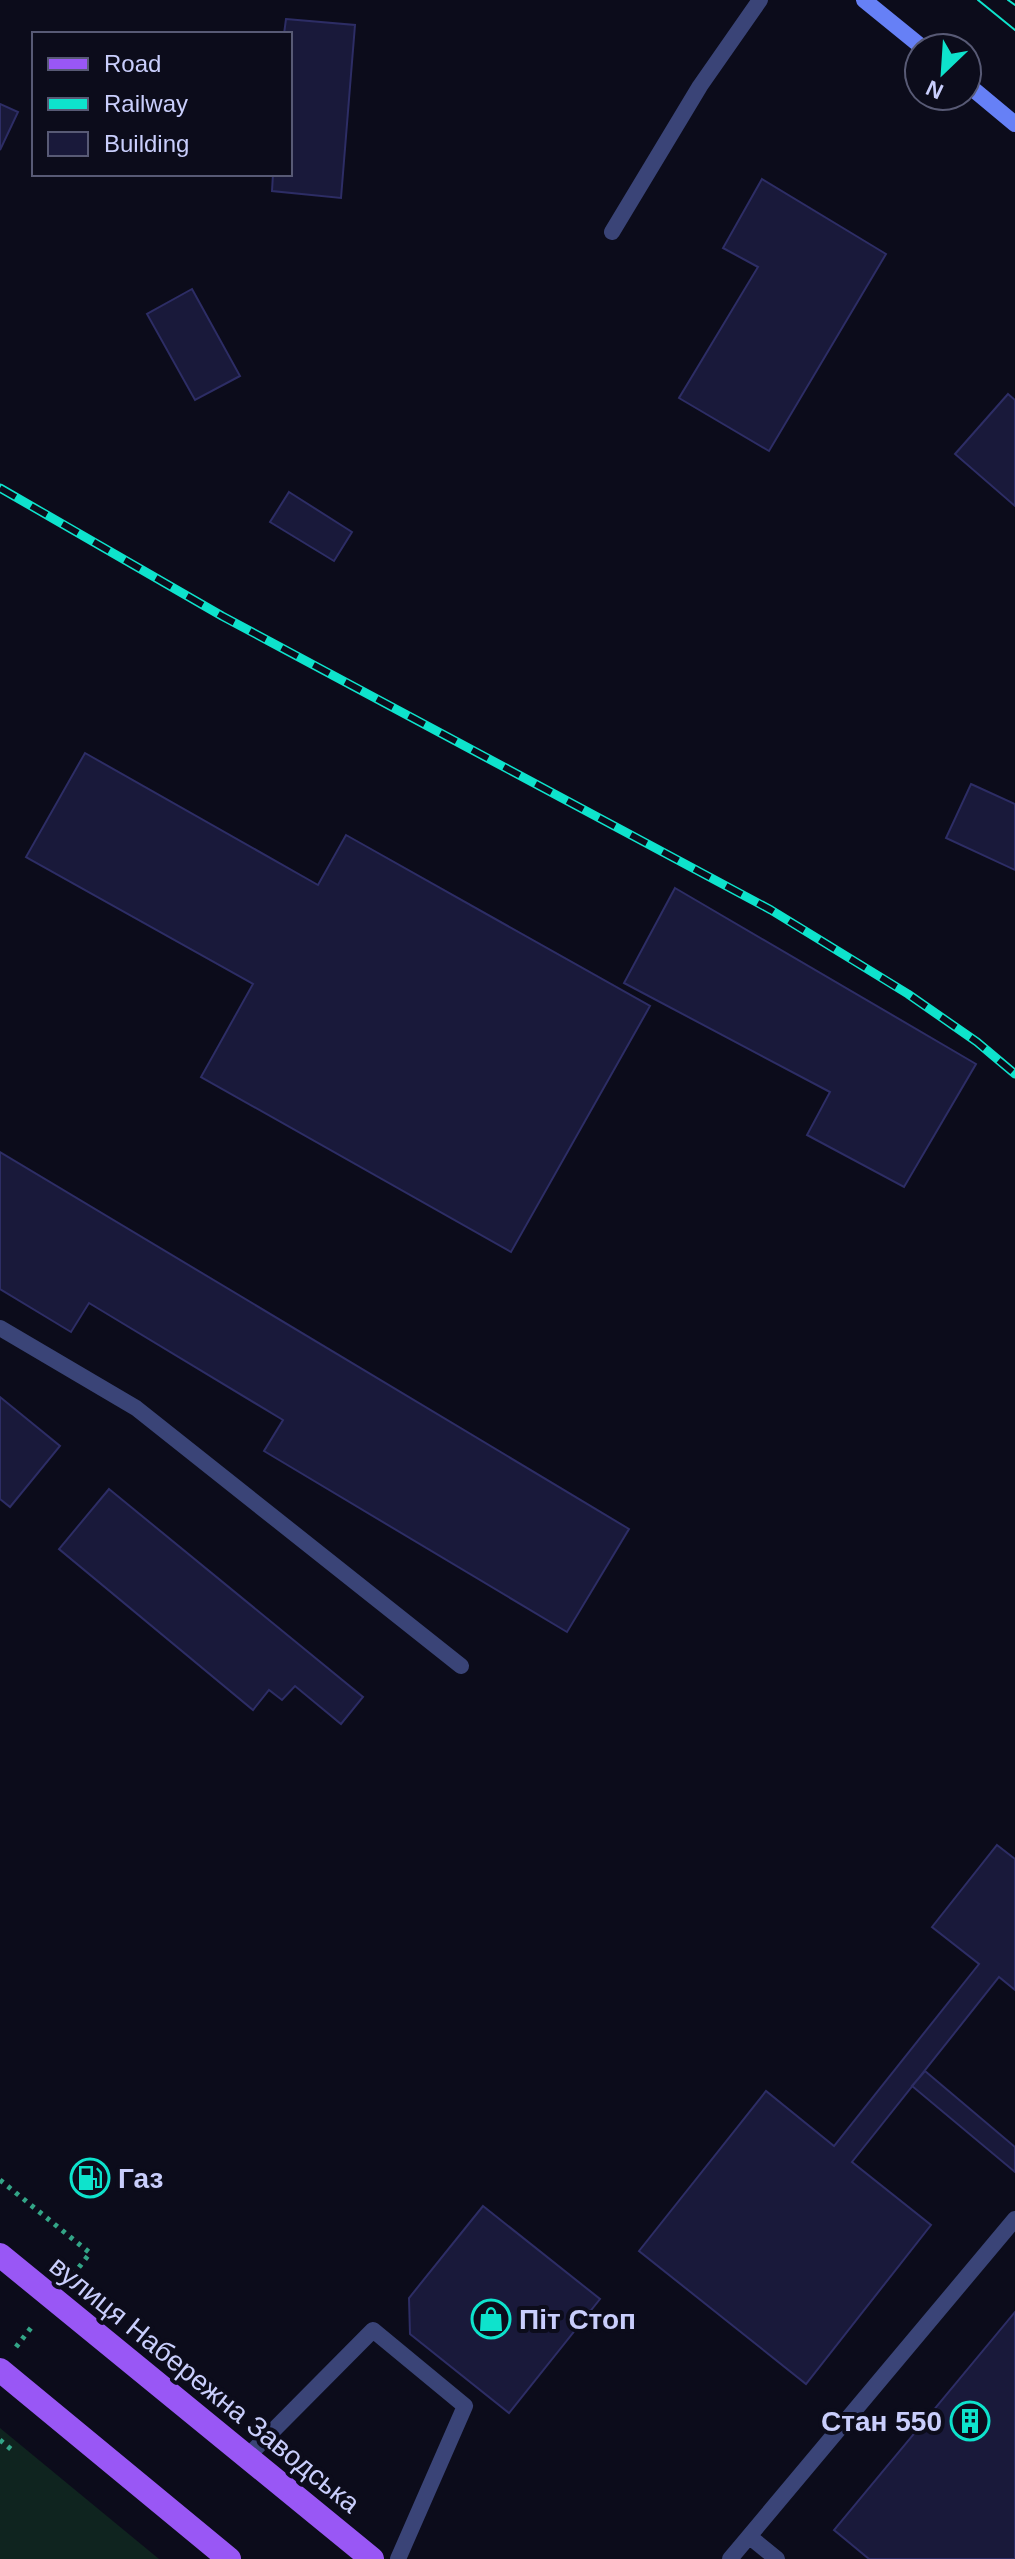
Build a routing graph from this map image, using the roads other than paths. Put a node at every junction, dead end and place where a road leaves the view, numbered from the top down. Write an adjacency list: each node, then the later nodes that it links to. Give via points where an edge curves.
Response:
1 (760, 0): 6 (lane, via 700,86)
2 (864, 0): 3 (street)
3 (903, 32)
4 (983, 97): 5 (street)
5 (1015, 124)
6 (612, 232)
7 (0, 1328): 8 (lane, via 136,1408)
8 (461, 1666)
9 (1015, 2219): 13 (lane)
10 (0, 2255): 12 (main road, вулиця Набережна Заводська)
11 (0, 2370): 14 (main road)
12 (247, 2457): 15 (main road, вулиця Набережна Заводська); 16 (lane, via 373,2330 465,2406)
13 (750, 2537): 17 (lane); 18 (lane)
14 (229, 2559)
15 (372, 2559)
16 (398, 2559)
17 (730, 2559)
18 (777, 2559)

